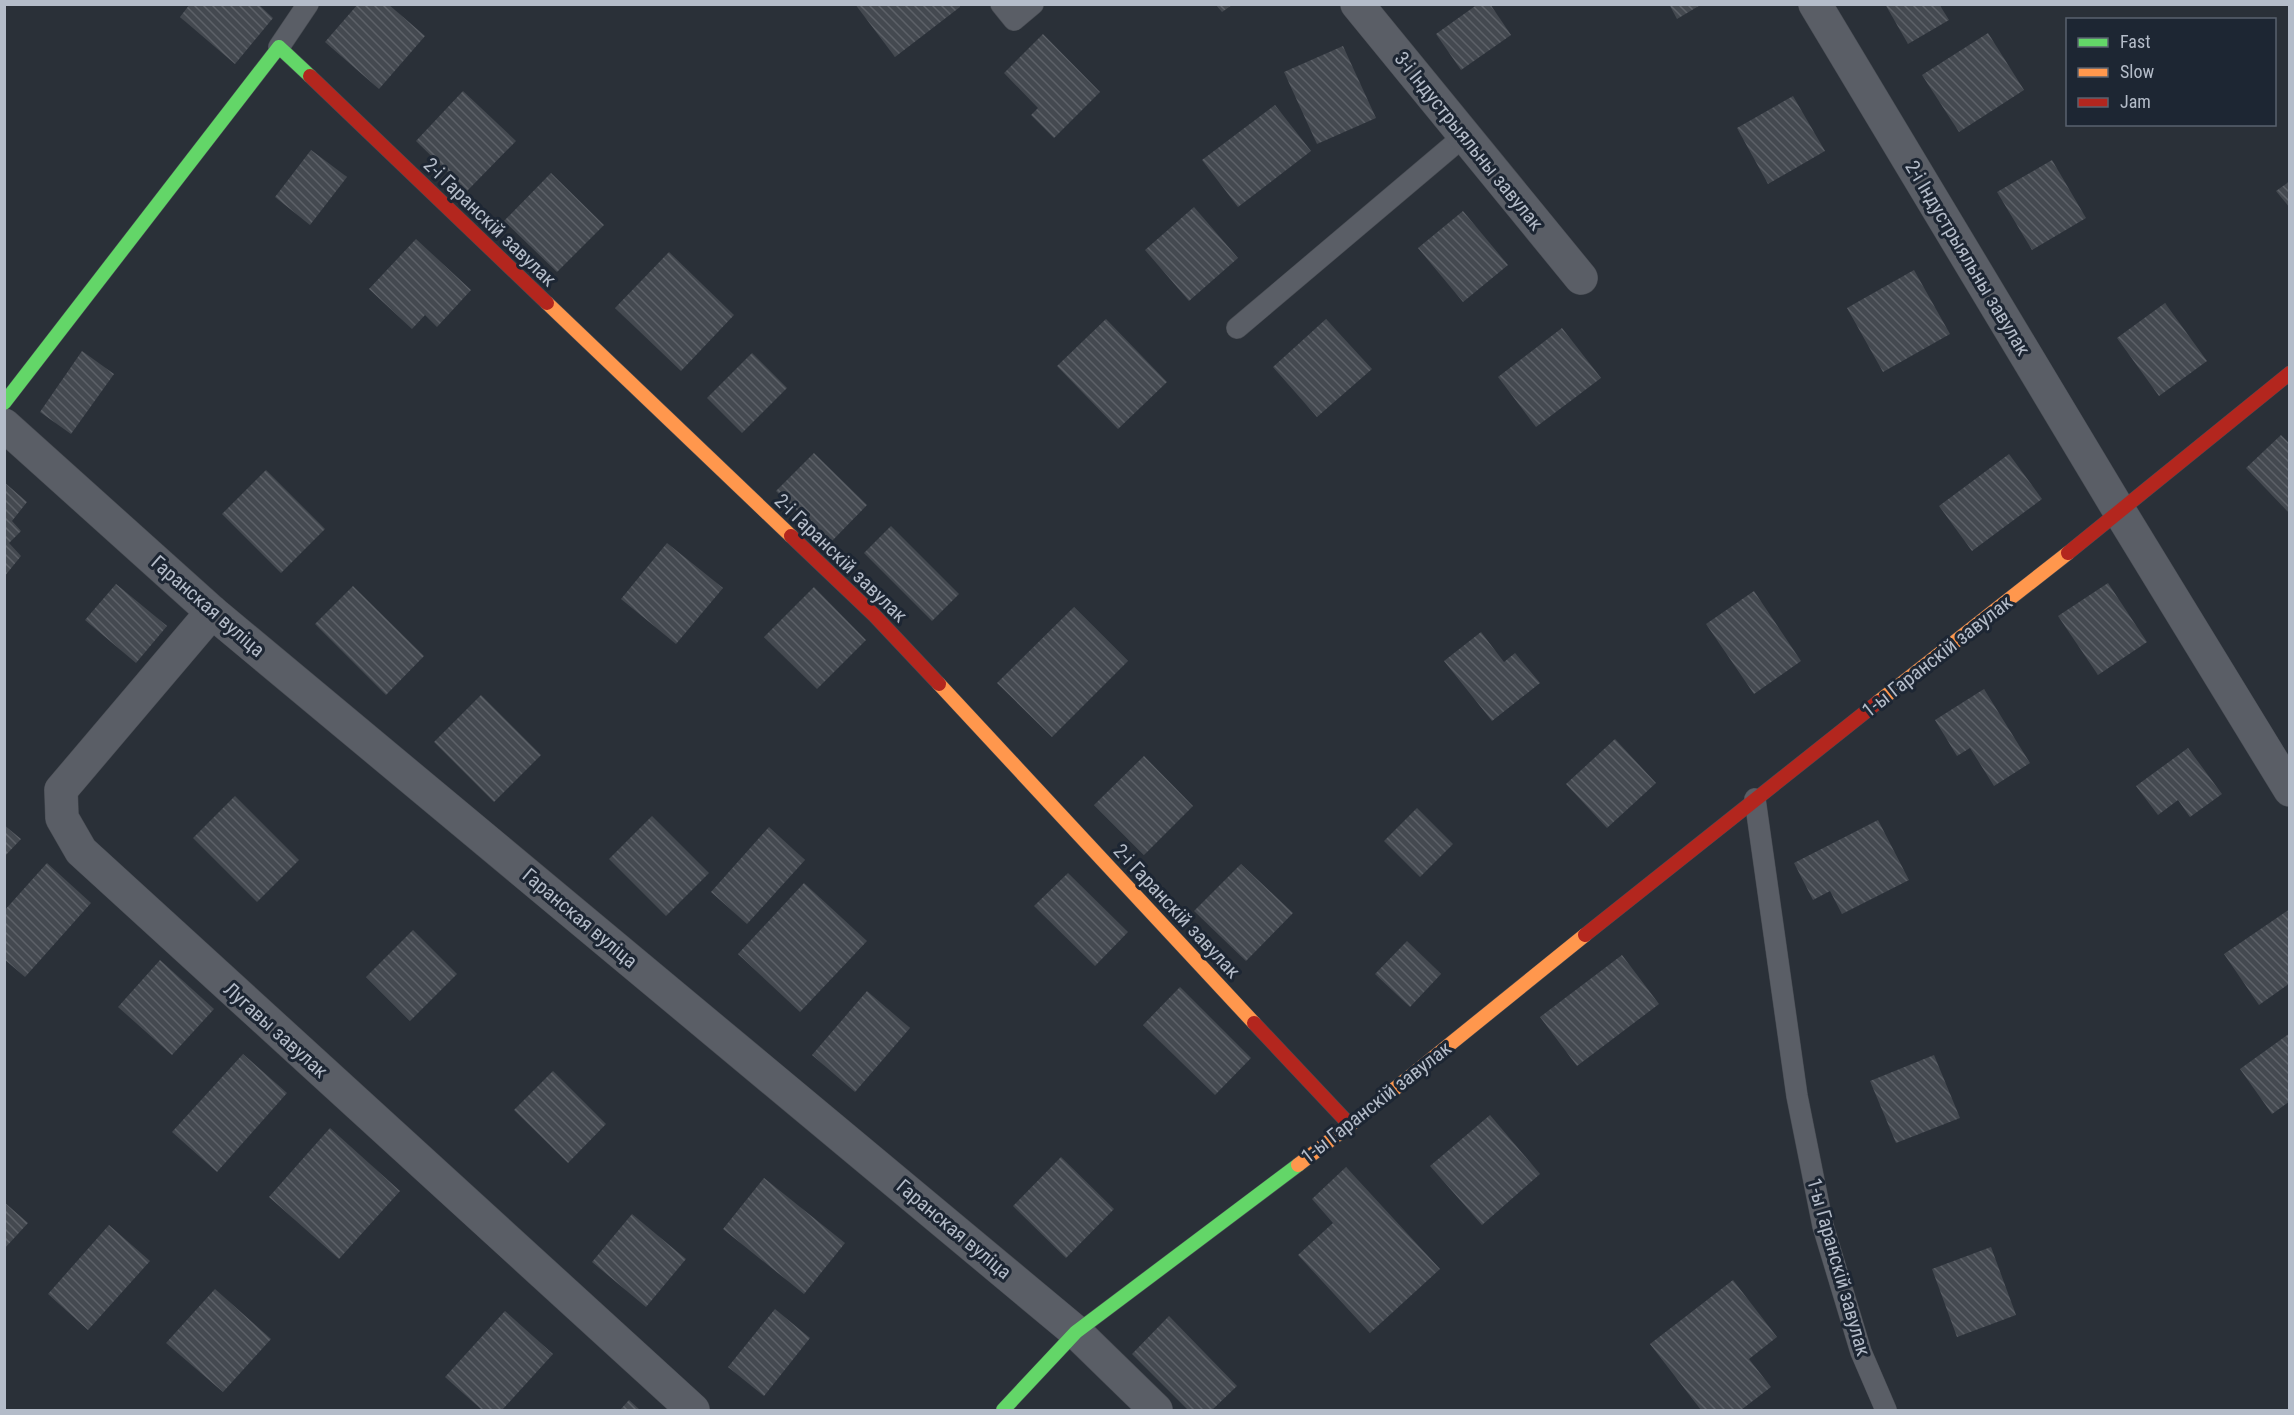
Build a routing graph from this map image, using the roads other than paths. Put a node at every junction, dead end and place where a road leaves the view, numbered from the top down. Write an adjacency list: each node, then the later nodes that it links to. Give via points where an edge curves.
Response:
1 (308, 4): 6 (lane)
2 (1001, 4): 3 (lane, via 1014,20)
3 (1033, 4)
4 (1357, 4): 7 (street, 3-і Індустрыяльны завулак)
5 (1815, 4): 13 (street, 2-і Індустрыяльны завулак)
6 (279, 47): 11 (street); 17 (street, 2-і Гаранскій завулак, via 875,616)
7 (1464, 136): 8 (street, 3-і Індустрыяльны завулак); 9 (lane)
8 (1581, 278)
9 (1237, 328)
10 (2289, 373): 13 (street, 1-ы Гаранскій завулак)
11 (4, 403)
12 (4, 425): 14 (street, Гаранская вуліца)
13 (2120, 512): 15 (street); 16 (street, 1-ы Гаранскій завулак)
14 (212, 612): 18 (street, Гаранская вуліца); 19 (street, Лугавы завулак, via 61,790 62,818 81,851)
15 (2289, 790)
16 (1755, 799): 17 (street, 1-ы Гаранскій завулак); 22 (lane, 1-ы Гаранскій завулак, via 1797,1096 1823,1226 1861,1352)
17 (1350, 1125): 18 (street, 1-ы Гаранскій завулак)
18 (1076, 1332): 20 (street, 1-ы Гаранскій завулак); 21 (street, Гаранская вуліца)
19 (693, 1410)
20 (1003, 1410)
21 (1156, 1410)
22 (1886, 1410)

